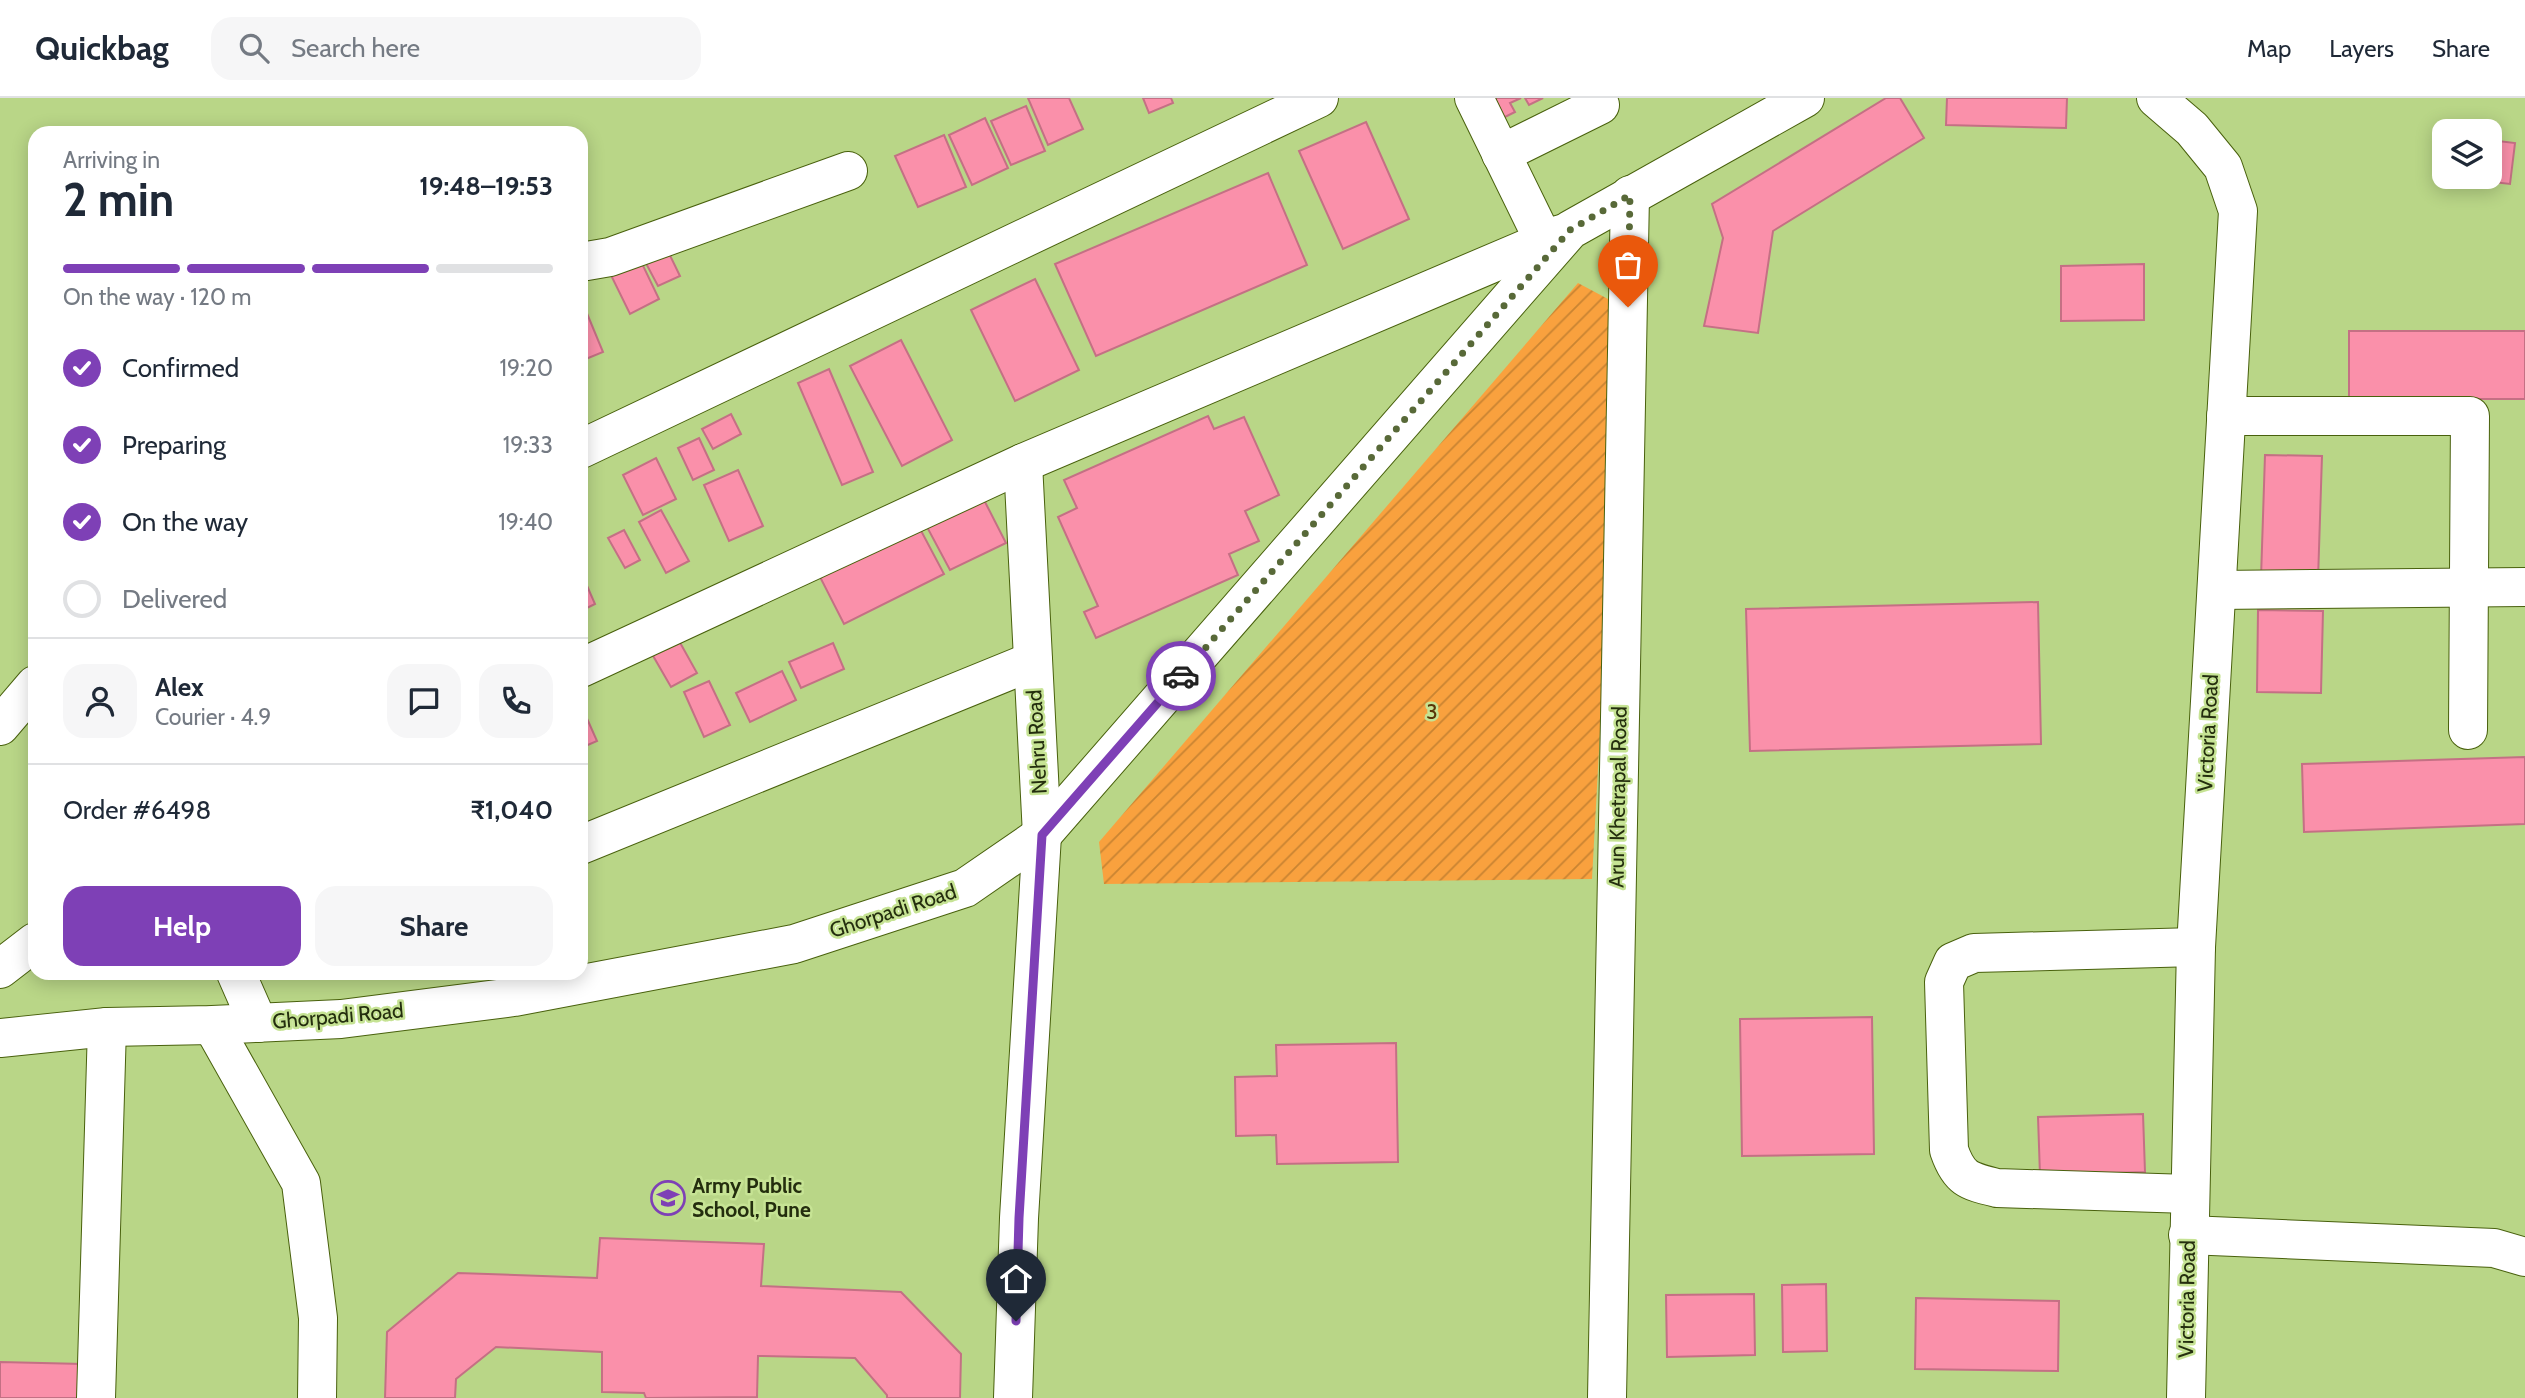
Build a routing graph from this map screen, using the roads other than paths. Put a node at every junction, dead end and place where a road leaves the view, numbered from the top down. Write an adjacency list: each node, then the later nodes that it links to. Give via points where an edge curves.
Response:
1 (1319, 98): 12 (street)
2 (1474, 98): 6 (street)
3 (1596, 98): 6 (street, via 1600,105)
4 (1805, 98): 8 (street, Ghorpadi Road)
5 (2156, 98): 11 (street, Victoria Road, via 2192,129 2222,167 2238,211)
6 (1501, 154): 9 (street)
7 (848, 170): 10 (street, via 610,257)
8 (1630, 195): 9 (street, Ghorpadi Road); 38 (street, Arun Khetrapal Road)
9 (1557, 235): 13 (street); 22 (street, Ghorpadi Road)
10 (588, 261)
11 (2226, 416): 14 (street, via 2470,416); 16 (street, Victoria Road)
12 (588, 446)
13 (1023, 463): 17 (street, Nehru Road); 18 (street)
14 (2468, 587): 15 (street); 16 (street); 21 (street)
15 (2525, 587)
16 (2217, 590): 25 (street, Victoria Road)
17 (1033, 661): 22 (street, Nehru Road); 23 (street)
18 (588, 665)
19 (28, 693): 20 (street)
20 (0, 726)
21 (2468, 730)
22 (1042, 835): 28 (street, Ghorpadi Road, via 965,888 794,944 514,997 341,1019); 37 (street, Nehru Road)
23 (588, 842)
24 (28, 947): 26 (street)
25 (2196, 947): 32 (street, Victoria Road); 32 (street, via 1974,953 1953,962 1944,982 1949,1150 1956,1170 1976,1183 1997,1188)
26 (0, 969)
27 (239, 980): 28 (street)
28 (258, 1023): 29 (street, Ghorpadi Road)
29 (212, 1026): 30 (street, Ghorpadi Road); 36 (street, via 301,1183 318,1318)
30 (107, 1027): 31 (street, Ghorpadi Road); 35 (street)
31 (0, 1038)
32 (2189, 1194): 33 (street, Victoria Road)
33 (2188, 1235): 34 (street, via 2494,1248); 39 (street, Victoria Road)
34 (2525, 1256)
35 (96, 1398)
36 (317, 1398)
37 (1013, 1398)
38 (1607, 1398)
39 (2186, 1398)

